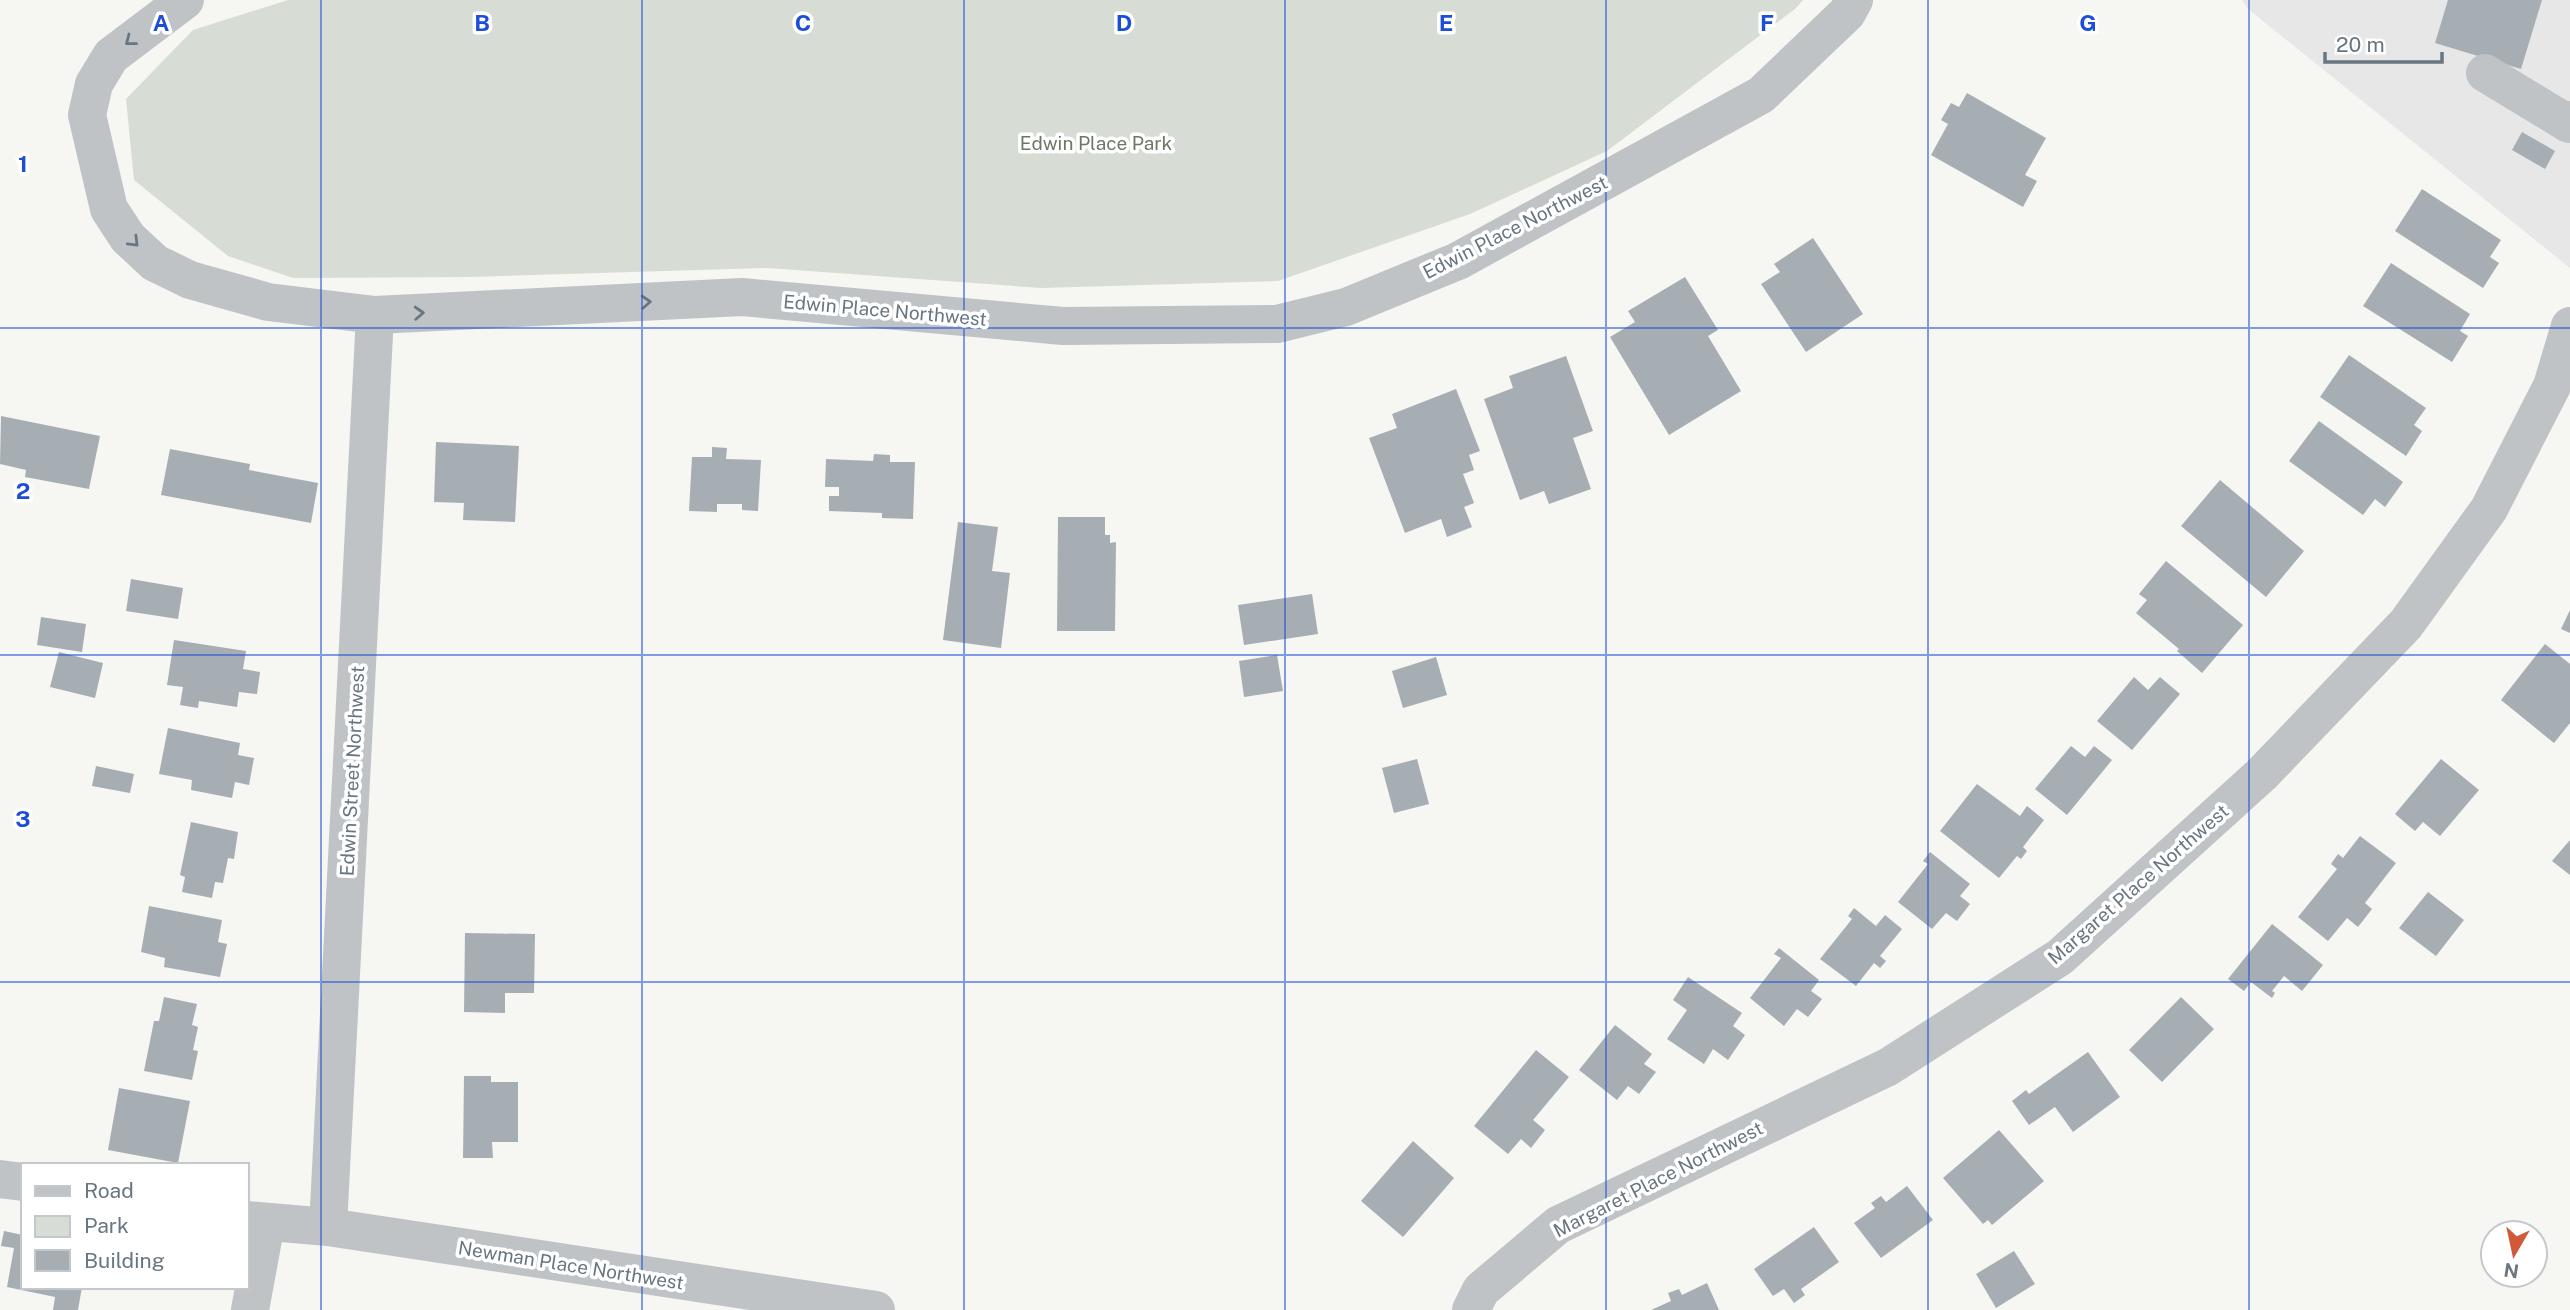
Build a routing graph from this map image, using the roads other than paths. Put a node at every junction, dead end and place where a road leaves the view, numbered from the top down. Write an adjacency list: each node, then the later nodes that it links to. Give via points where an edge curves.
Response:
1 (185, 0): 5 (street, Edwin Place Northwest, one-way to 5, via 111,56 94,84 87,115 109,209 128,238 155,262 190,280 268,302)
2 (1854, 0): 5 (street, Edwin Place Northwest, one-way to 2, via 742,297 1063,326 1277,324 1346,307 1458,261 1761,95 1847,13)
3 (2485, 73): 4 (street, via 2569,124)
4 (2570, 120)
5 (376, 315): 10 (street, Edwin Street Northwest)
6 (2570, 326): 13 (street, Margaret Place Northwest, via 2552,386 2489,509 2406,624 2262,774 2060,957 1888,1067 1558,1225 1481,1290)
7 (0, 1179): 8 (street)
8 (21, 1182)
9 (257, 1221): 10 (street, Newman Place Northwest); 11 (street)
10 (328, 1227): 12 (street, Newman Place Northwest)
11 (250, 1310)
12 (876, 1310)
13 (1471, 1310)

